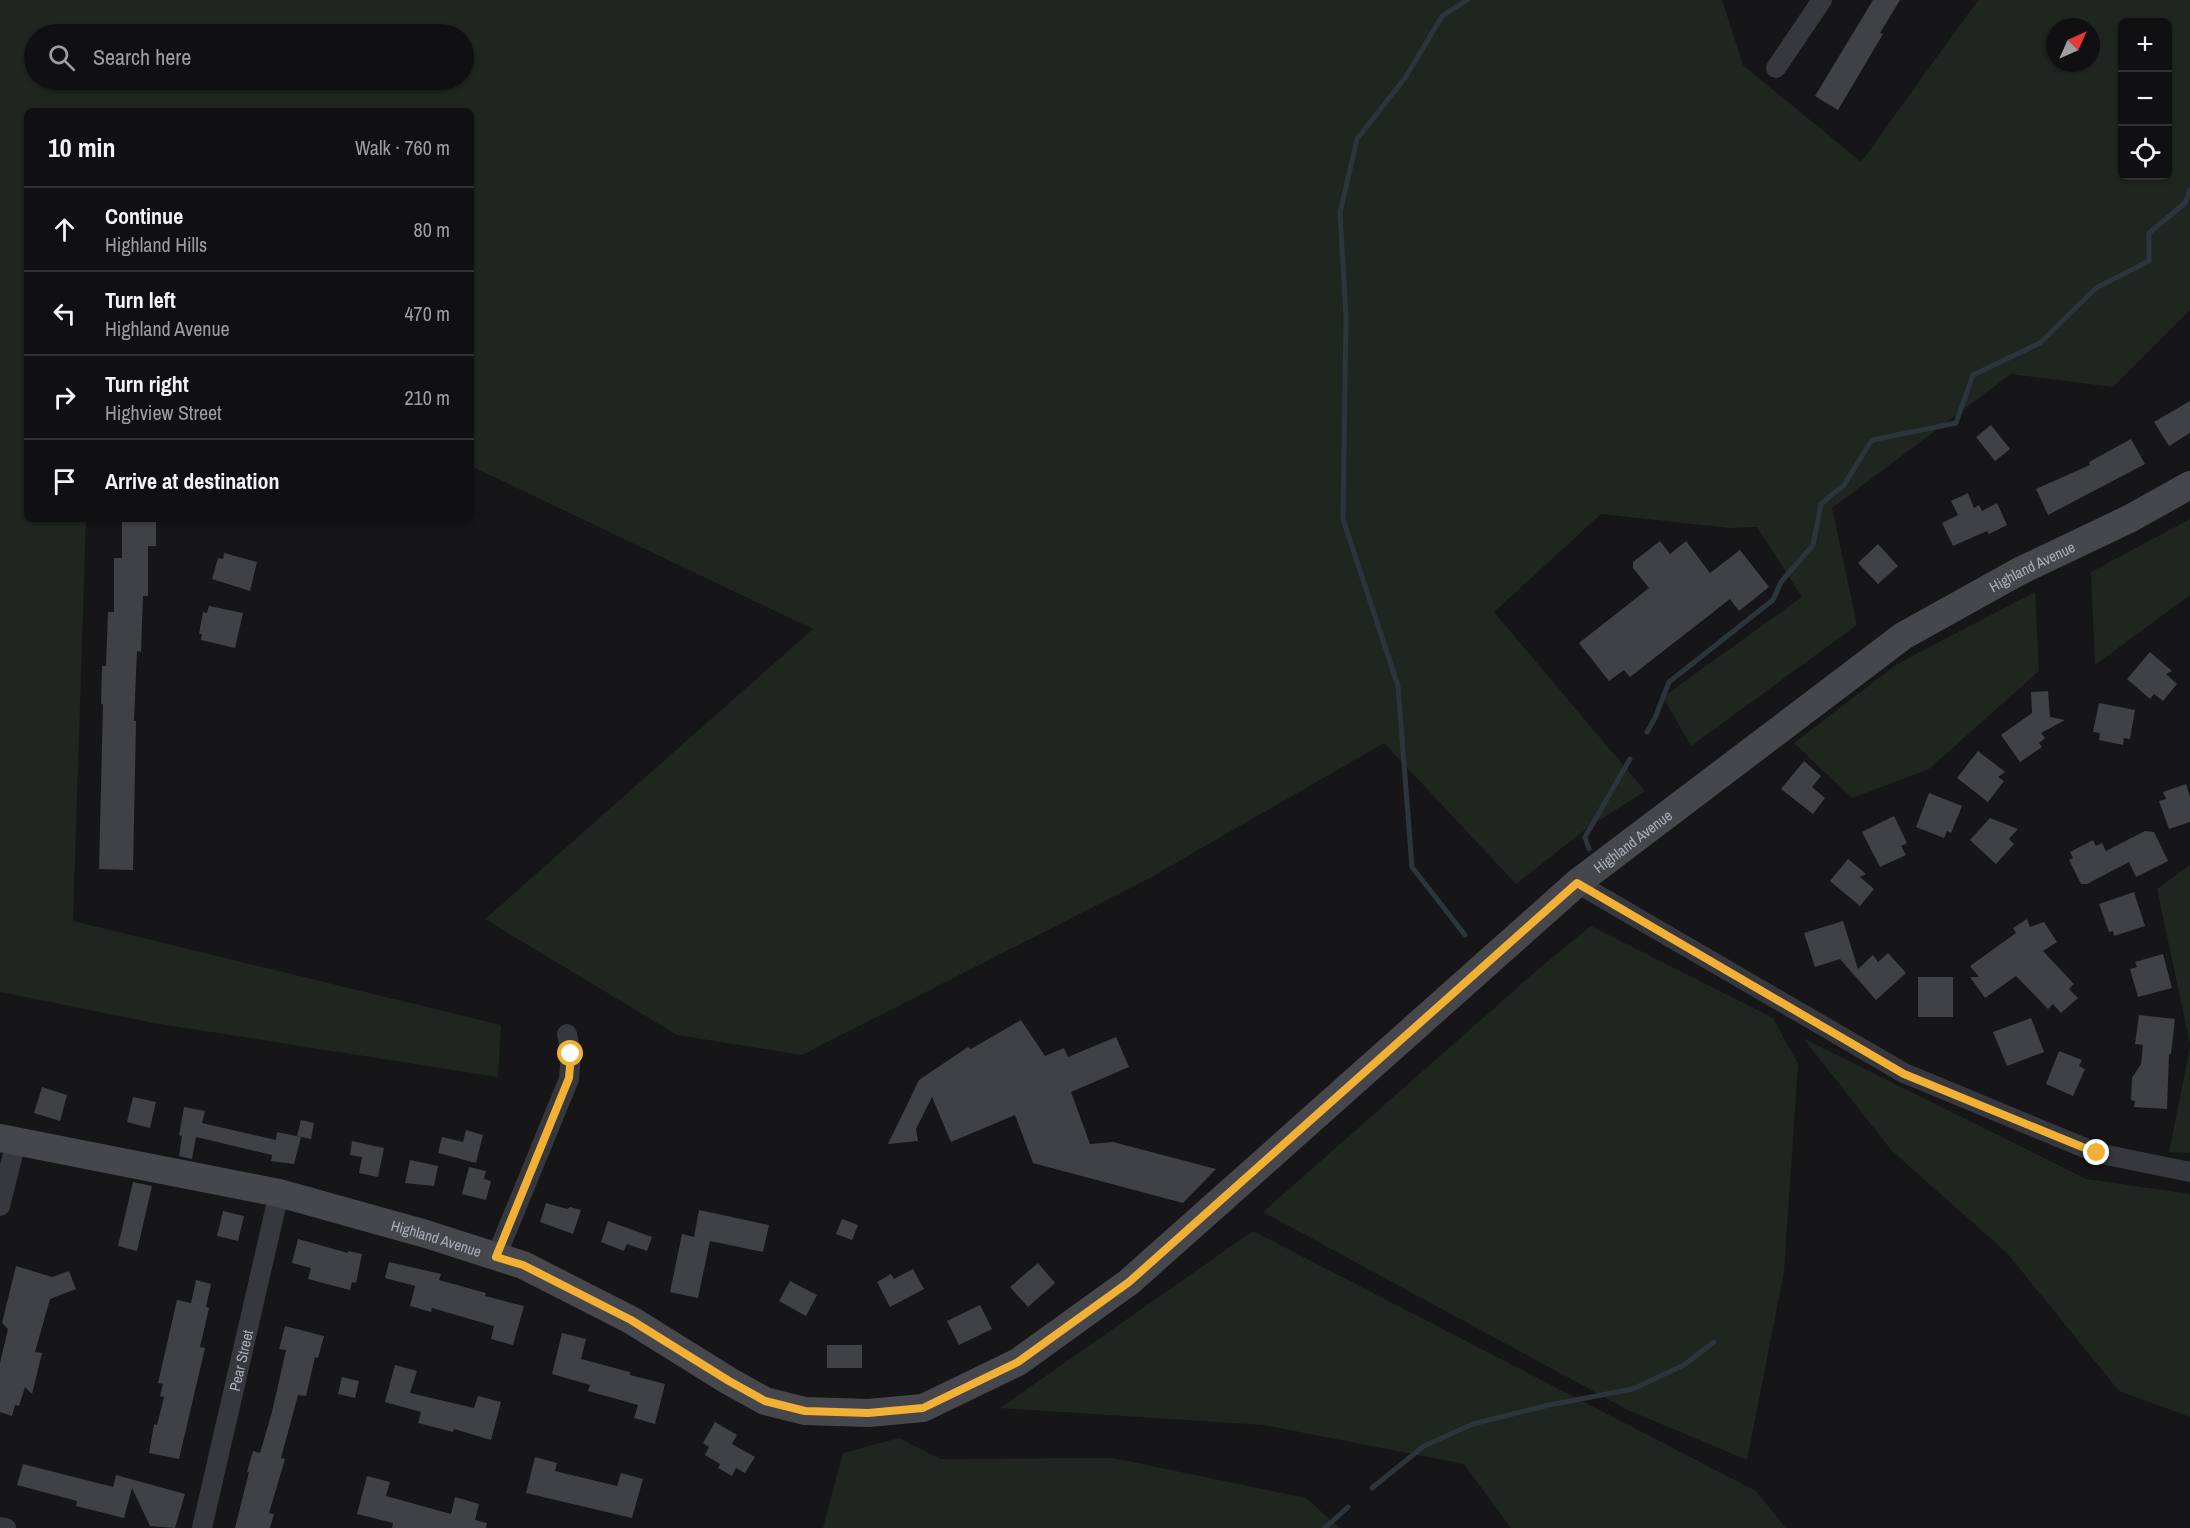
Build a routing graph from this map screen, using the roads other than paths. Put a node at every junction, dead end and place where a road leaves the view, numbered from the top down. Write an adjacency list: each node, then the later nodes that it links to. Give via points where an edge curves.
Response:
1 (1822, 0): 2 (street)
2 (1776, 68)
3 (2190, 485): 4 (main road, Highland Avenue, via 2018,572 1904,636)
4 (1577, 883): 7 (street, via 1904,1074 2097,1153); 10 (main road, Highland Avenue, via 1129,1282 1018,1362 923,1408 857,1413 805,1411 765,1401 631,1320 523,1265)
5 (567, 1034): 10 (street, via 571,1054 569,1078)
6 (8, 1140): 8 (main road, Highland Avenue); 9 (street)
7 (2190, 1172)
8 (279, 1193): 10 (main road, Highland Avenue); 13 (street, Pear Street)
9 (0, 1206)
10 (496, 1257)
11 (0, 1527): 12 (street)
12 (6, 1528)
13 (202, 1528)

